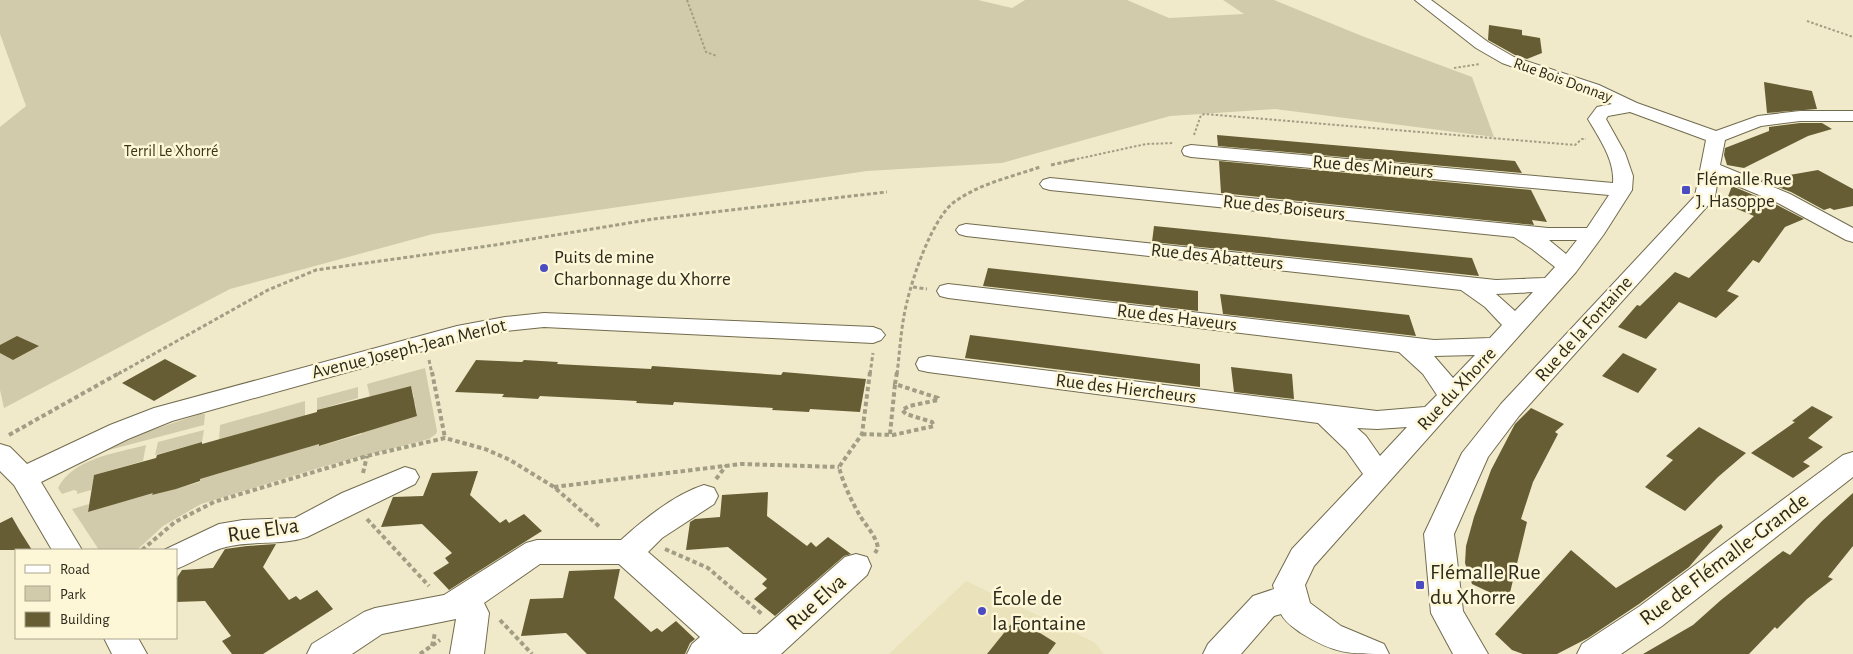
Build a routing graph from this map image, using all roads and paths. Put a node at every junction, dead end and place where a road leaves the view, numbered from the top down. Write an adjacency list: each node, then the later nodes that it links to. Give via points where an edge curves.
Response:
1 (687, 0): 5 (path, via 706,52)
2 (1422, 0): 6 (street, Rue Bois Donnay, via 1482,45 1508,60 1592,89)
3 (1807, 21): 4 (path)
4 (1853, 38)
5 (717, 56)
6 (1631, 107): 8 (street, Rue Bois Donnay); 9 (street, via 1599,114 1597,119)
7 (1853, 116): 8 (street, via 1800,116 1758,121)
8 (1716, 137): 11 (street, Rue de la Fontaine)
9 (1609, 141): 10 (path, via 1582,139 1575,145 1205,114 1201,115); 14 (street, via 1620,163)
10 (1191, 151): 13 (street, Rue des Mineurs)
11 (1709, 168): 19 (street, via 1782,198); 62 (street, Rue de la Fontaine, via 1705,197 1510,410 1476,453 1438,534 1447,613)
12 (1050, 184): 18 (street, Rue des Boiseurs)
13 (1556, 184): 14 (street, Rue des Mineurs); 16 (street, Rue des Mineurs, via 1582,197)
14 (1622, 190): 16 (street, Rue du Xhorre)
15 (887, 192): 35 (path, via 653,219 316,270 268,290)
16 (1599, 226): 18 (street, Rue des Boiseurs, via 1555,234); 20 (street, Rue du Xhorre)
17 (966, 230): 21 (street, Rue des Abatteurs)
18 (1519, 231): 20 (street, Rue des Boiseurs, via 1540,244)
19 (1853, 236)
20 (1560, 276): 21 (street, Rue des Abatteurs, via 1512,287); 23 (street, Rue du Xhorre)
21 (1467, 284): 23 (street, Rue des Abatteurs)
22 (948, 291): 26 (street, Rue des Haveurs)
23 (1516, 325): 27 (street, Rue du Xhorre)
24 (873, 336): 25 (street, Avenue Joseph-Jean Merlot, via 544,320 490,326); 39 (path, via 862,434)
25 (425, 342): 34 (path); 42 (street, Avenue Joseph-Jean Merlot, via 163,414)
26 (1406, 345): 27 (street, Rue des Haveurs); 30 (street, via 1432,367)
27 (1496, 346): 30 (street, Rue du Xhorre)
28 (928, 364): 31 (street, Rue des Hiercheurs)
29 (895, 384): 33 (path)
30 (1450, 396): 32 (street, Rue du Xhorre)
31 (1324, 414): 32 (street, Rue des Hiercheurs, via 1377,420); 40 (street, via 1356,443)
32 (1432, 416): 40 (street, Rue du Xhorre)
33 (890, 434)
34 (445, 438): 36 (path); 43 (path, via 498,454)
35 (4, 445): 42 (street)
36 (367, 456): 38 (path); 47 (path, via 203,506 169,525)
37 (1853, 462): 63 (street, Rue de Flémalle-Grande, via 1651,616)
38 (366, 463)
39 (839, 467): 43 (path, via 741,464); 50 (path, via 859,514 877,542 878,548)
40 (1379, 474): 51 (street, Rue du Xhorre, via 1303,558 1289,584)
41 (405, 477): 45 (street, Rue Elva)
42 (24, 478): 46 (street)
43 (554, 487): 48 (path, via 618,543)
44 (704, 496): 48 (street)
45 (359, 498): 49 (street, Rue Elva, via 297,529 219,536); 52 (path, via 363,515 442,599)
46 (66, 549)
47 (143, 549)
48 (631, 549): 52 (street, Rue Elva, via 537,552); 53 (path, via 658,546 708,568); 56 (street, Rue Elva)
49 (178, 556)
50 (865, 560): 53 (street, Rue Elva)
51 (1292, 598): 60 (street, via 1264,605); 61 (street, via 1296,611 1328,636)
52 (454, 604): 55 (path); 58 (street, Rue Elva, via 375,622); 59 (street, via 474,613)
53 (783, 631): 56 (street, Rue Elva, via 758,650)
54 (121, 639): 57 (street)
55 (432, 646)
56 (714, 646)
57 (130, 654)
58 (324, 654)
59 (467, 654)
60 (1220, 654)
61 (1372, 654)
62 (1471, 654)
63 (1594, 654)

